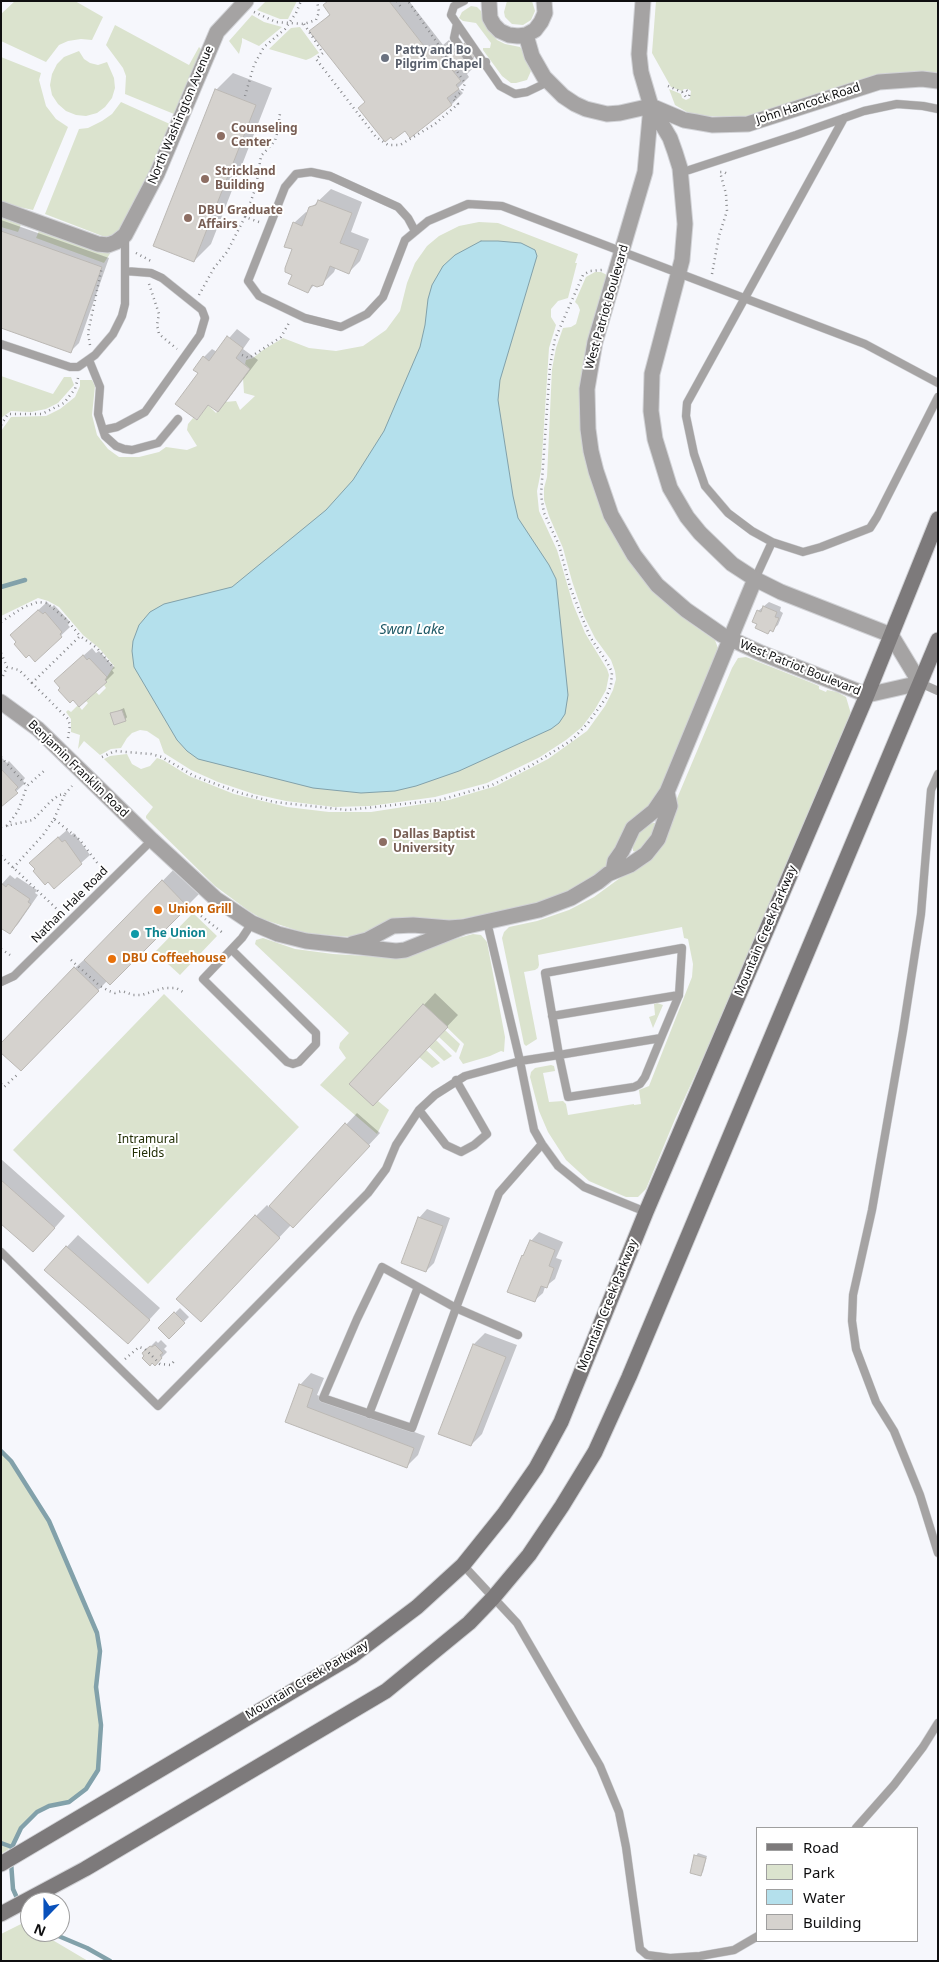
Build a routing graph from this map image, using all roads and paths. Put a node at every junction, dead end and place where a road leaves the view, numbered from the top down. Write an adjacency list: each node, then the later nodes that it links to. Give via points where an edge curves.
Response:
1 (301, 1): 11 (path)
2 (317, 1): 12 (path, via 319,12 316,20)
3 (397, 1): 10 (path)
4 (408, 1): 12 (path, via 465,83 453,99 458,104 435,124 400,145 388,145 376,137 316,59 323,53)
5 (464, 1): 13 (lane, via 454,6 451,15)
6 (489, 1): 14 (street, via 490,18 500,32)
7 (643, 1): 21 (street, West Patriot Boulevard, via 639,64)
8 (548, 5): 14 (street, via 541,22)
9 (249, 6): 11 (path, via 276,22); 31 (street, North Washington Avenue, via 217,32 157,174)
10 (402, 9)
11 (289, 23): 12 (path); 20 (path, via 264,47 254,65)
12 (304, 24)
13 (457, 24): 15 (lane); 15 (lane, via 454,38 472,64)
14 (526, 35): 17 (street, via 537,67)
15 (486, 62): 17 (lane, via 500,86 515,94)
16 (938, 81): 21 (street, John Hancock Road, via 879,82 748,124 696,122)
17 (548, 82): 21 (street, via 575,104 596,112 620,113)
18 (668, 86): 19 (path)
19 (682, 92)
20 (246, 96)
21 (651, 106): 25 (street, West Patriot Boulevard, via 670,138); 32 (street, West Patriot Boulevard, via 648,160)
22 (938, 109): 24 (lane, via 897,104)
23 (280, 113): 28 (path, via 275,141 261,156 256,187)
24 (844, 118): 25 (lane); 41 (lane)
25 (680, 172): 38 (street, West Patriot Boulevard, via 685,224)
26 (729, 175): 39 (path, via 720,172 727,211)
27 (1, 209): 31 (street, via 98,244 108,245)
28 (245, 217): 29 (path); 40 (path, via 198,296)
29 (260, 222)
30 (415, 231): 32 (lane, via 428,221 468,204 502,206); 42 (lane, via 405,240 383,297 367,314 341,326); 42 (lane, via 398,208 330,176 311,172 296,174 285,187 248,281 259,296)
31 (125, 235): 33 (path, via 138,255); 35 (lane)
32 (622, 252): 37 (street, West Patriot Boulevard); 38 (lane)
33 (152, 262)
34 (102, 267): 46 (path, via 88,333)
35 (125, 271): 36 (lane); 46 (lane, via 122,316 107,343)
36 (145, 272): 44 (path, via 159,314 159,334); 44 (lane, via 162,278 202,310 204,326)
37 (615, 273): 59 (street, West Patriot Boulevard, via 593,350 587,389 591,452 603,493 621,535 644,570 686,610); 72 (path, via 600,269 583,275 555,339 550,366 541,495 544,513 559,546 570,587 590,637 612,672 606,698 572,740 492,785 440,800 347,810 274,802 240,793 194,776 151,754 115,751)
38 (679, 274): 41 (lane); 55 (street, West Patriot Boulevard, via 652,374 651,411 658,455 670,488 687,517 732,564)
39 (712, 274)
40 (192, 291)
41 (745, 298): 48 (lane, via 865,344); 54 (lane, via 687,403 686,416 705,486 728,513)
42 (293, 312): 45 (path, via 281,338 249,358)
43 (1, 344): 47 (lane, via 62,365)
44 (186, 355): 52 (lane, via 146,412 130,422)
45 (242, 355)
46 (92, 358): 47 (lane); 52 (lane, via 100,387 98,414)
47 (78, 367): 51 (path, via 75,389 64,403 42,414 8,414)
48 (938, 383)
49 (938, 397): 54 (lane, via 870,528 803,552)
50 (178, 419): 52 (lane, via 158,443 132,450 116,446)
51 (1, 425)
52 (103, 430)
53 (938, 519): 57 (main road, Mountain Creek Parkway)
54 (772, 542): 55 (lane)
55 (755, 579): 57 (street, West Patriot Boulevard); 59 (street)
56 (1, 622): 58 (path, via 24,607 47,602)
57 (891, 635): 66 (street); 68 (main road, Mountain Creek Parkway)
58 (80, 636): 62 (path); 65 (path)
59 (732, 640): 68 (street, West Patriot Boulevard); 77 (street)
60 (938, 640): 66 (main road)
61 (1, 653): 63 (path)
62 (112, 666)
63 (7, 667): 64 (path); 65 (path, via 19,670)
64 (3, 676)
65 (32, 682): 70 (path, via 68,719)
66 (920, 683): 67 (lane); 68 (street, West Patriot Boulevard); 120 (main road, via 595,1452 529,1555)
67 (938, 691)
68 (867, 695): 110 (main road, Mountain Creek Parkway)
69 (1, 702): 82 (street, Benjamin Franklin Road, via 38,729)
70 (68, 740)
71 (1, 757): 75 (path)
72 (102, 757)
73 (45, 770): 75 (path)
74 (938, 774): 118 (lane, via 931,790 921,914 903,1031 872,1210 852,1295 856,1349 876,1402 894,1431 920,1495)
75 (27, 786): 80 (path, via 18,811)
76 (72, 786): 78 (path)
77 (668, 792): 86 (street, via 654,811 633,828); 86 (street, via 670,806 658,839 630,866)
78 (65, 794): 79 (path); 80 (path, via 50,802 33,820)
79 (54, 819): 84 (path, via 80,840); 85 (path)
80 (7, 826): 81 (path)
81 (1, 827)
82 (152, 840): 88 (lane, Nathan Hale Road); 90 (street, Benjamin Franklin Road, via 216,899)
83 (1, 856): 85 (path)
84 (98, 864)
85 (13, 868): 88 (path)
86 (613, 871): 89 (street, via 555,905)
87 (203, 907): 92 (path, via 196,912)
88 (70, 921): 98 (lane, Nathan Hale Road, via 14,976)
89 (487, 922): 91 (street); 104 (lane)
90 (252, 923): 93 (street, Benjamin Franklin Road, via 292,938); 95 (lane)
91 (463, 927): 93 (street, via 392,926); 93 (street, Benjamin Franklin Road, via 405,950)
92 (223, 932)
93 (350, 945)
94 (1, 949): 96 (path)
95 (232, 950): 95 (lane, via 202,979 287,1062 299,1062 316,1044 316,1033)
96 (10, 955)
97 (71, 960): 99 (path, via 100,986 115,993 122,991 142,995 164,988)
98 (1, 982)
99 (183, 992)
100 (679, 995): 101 (lane); 101 (lane, via 682,948 545,973); 102 (lane)
101 (552, 1016): 103 (lane)
102 (661, 1038): 103 (lane); 103 (lane, via 645,1077 634,1087 568,1097)
103 (559, 1055): 104 (lane)
104 (520, 1061): 106 (lane); 109 (lane, via 534,1130)
105 (18, 1074): 107 (path, via 4,1087)
106 (456, 1080): 108 (lane); 108 (lane, via 487,1134 474,1145 461,1152 446,1145)
107 (1, 1084)
108 (419, 1110): 111 (lane, via 396,1145 386,1169 368,1193 158,1406)
109 (542, 1144): 110 (lane, via 561,1169 584,1188); 113 (lane, via 499,1194)
110 (646, 1212): 119 (main road, Mountain Creek Parkway, via 561,1422 536,1468)
111 (1, 1252)
112 (418, 1287): 113 (lane); 117 (lane); 117 (lane, via 382,1267 323,1398)
113 (456, 1308): 114 (lane); 117 (lane, via 412,1428)
114 (518, 1335)
115 (175, 1360): 116 (path, via 165,1366 139,1347)
116 (123, 1362)
117 (369, 1414)
118 (938, 1553)
119 (463, 1566): 120 (lane); 123 (main road, Mountain Creek Parkway, via 417,1607 352,1656)
120 (494, 1598): 124 (main road, via 469,1623 386,1691 85,1869); 125 (lane, via 517,1623 600,1766 618,1812 626,1847 640,1949 647,1955 670,1958 700,1956 734,1950)
121 (938, 1723): 122 (lane, via 894,1785)
122 (857, 1827)
123 (1, 1864)
124 (1, 1914)
125 (756, 1937)

